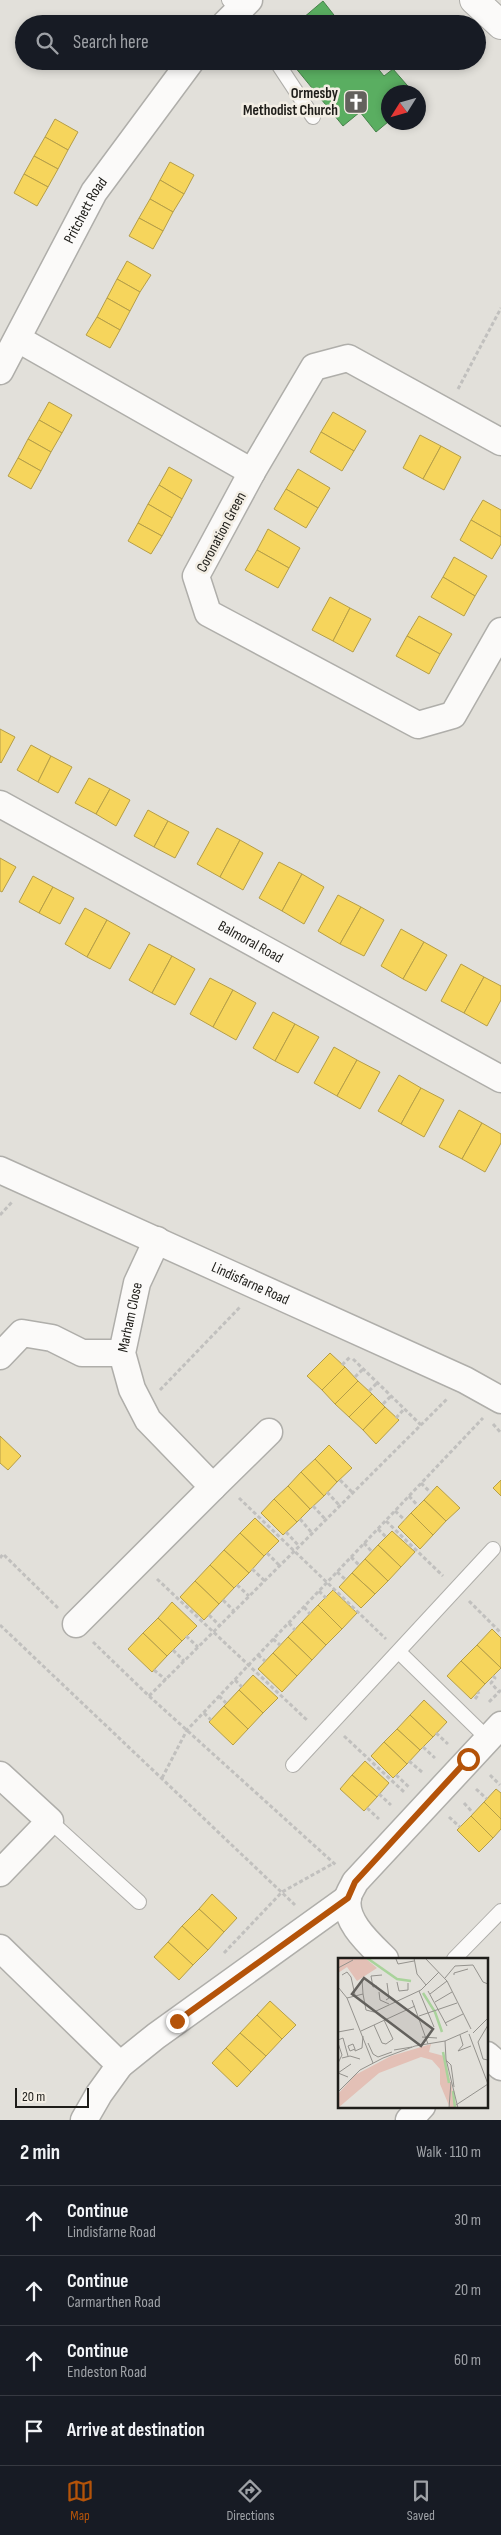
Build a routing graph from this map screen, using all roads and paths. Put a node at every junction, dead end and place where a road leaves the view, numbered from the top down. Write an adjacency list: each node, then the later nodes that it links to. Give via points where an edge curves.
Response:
1 (474, 0): 2 (main road)
2 (501, 25)
3 (184, 70): 7 (street, Pritchett Road, via 94,192)
4 (282, 70): 5 (lane)
5 (313, 117)
6 (501, 308): 9 (path)
7 (18, 339): 8 (street, Pritchett Road); 11 (street)
8 (0, 372)
9 (446, 411): 10 (street, Coronation Green); 11 (street, Coronation Green, via 348,358 314,367)
10 (501, 442)
11 (252, 472): 12 (street, Coronation Green, via 196,576 208,613 418,725 453,715)
12 (501, 631)
13 (0, 804): 14 (street, Balmoral Road)
14 (501, 1080)
15 (0, 1170): 16 (street, Lindisfarne Road)
16 (157, 1240): 19 (street, Marham Close, via 137,1282); 25 (street, Lindisfarne Road)
17 (245, 1302): 29 (path, via 153,1397)
18 (346, 1351): 21 (path)
19 (122, 1353): 20 (street, via 82,1353 52,1338 22,1333); 29 (street, Marham Close)
20 (0, 1356)
21 (351, 1356): 22 (path); 23 (path)
22 (342, 1365)
23 (364, 1369): 24 (path); 26 (path)
24 (355, 1377)
25 (465, 1380): 31 (street, Lindisfarne Road); 34 (path)
26 (377, 1382): 27 (path); 28 (path)
27 (369, 1391)
28 (391, 1396): 30 (path); 32 (path)
29 (138, 1401): 38 (street, Marham Close, via 148,1420)
30 (382, 1404)
31 (493, 1408): 37 (path)
32 (404, 1409): 33 (path); 34 (path)
33 (396, 1418)
34 (421, 1425): 40 (path)
35 (269, 1432): 38 (street)
36 (340, 1480): 40 (path)
37 (421, 1483): 41 (path); 42 (path)
38 (217, 1484): 57 (path); 62 (street)
39 (327, 1492): 44 (path)
40 (353, 1493): 44 (path)
41 (431, 1493)
42 (409, 1496): 45 (path); 46 (path)
43 (313, 1506): 48 (path)
44 (340, 1506): 48 (path)
45 (418, 1506)
46 (395, 1511): 49 (path); 50 (path)
47 (300, 1519): 52 (path)
48 (326, 1520): 52 (path)
49 (405, 1520)
50 (378, 1529): 53 (path); 54 (path)
51 (286, 1532): 55 (path)
52 (312, 1533): 55 (path)
53 (386, 1537)
54 (364, 1543): 58 (path); 60 (path)
55 (299, 1546): 57 (path)
56 (493, 1548): 90 (lane)
57 (294, 1552): 64 (path); 69 (path)
58 (372, 1552)
59 (267, 1553): 64 (path)
60 (351, 1557): 63 (path); 66 (path)
61 (0, 1558): 80 (path, via 2,1554)
62 (139, 1562): 80 (street); 84 (path)
63 (359, 1565)
64 (280, 1566): 68 (path)
65 (252, 1569): 68 (path)
66 (337, 1572): 67 (path); 69 (path)
67 (346, 1580)
68 (265, 1581): 72 (path)
69 (328, 1582): 71 (path); 90 (path)
70 (237, 1585): 72 (path)
71 (319, 1591): 73 (path); 75 (path)
72 (249, 1596): 76 (path)
73 (326, 1598)
74 (223, 1600): 76 (path)
75 (304, 1607): 78 (path); 79 (path)
76 (234, 1611): 82 (path)
77 (209, 1614): 82 (path)
78 (310, 1614)
79 (289, 1623): 83 (path); 86 (path)
80 (76, 1624): 101 (path)
81 (0, 1625): 119 (path)
82 (220, 1626): 84 (path)
83 (295, 1630)
84 (213, 1633): 88 (path); 94 (path)
85 (186, 1636): 88 (path)
86 (273, 1639): 87 (path); 91 (path)
87 (280, 1646)
88 (198, 1647): 92 (path)
89 (173, 1650): 92 (path)
90 (399, 1652): 106 (lane); 107 (lane)
91 (258, 1655): 93 (path); 94 (path)
92 (184, 1661): 97 (path)
93 (265, 1661)
94 (248, 1666): 98 (path); 106 (path)
95 (154, 1670): 97 (path)
96 (493, 1676): 100 (path, via 491,1683)
97 (166, 1680): 101 (path)
98 (235, 1680): 99 (path); 102 (path)
99 (242, 1687)
100 (500, 1691): 107 (path)
101 (150, 1696): 108 (path)
102 (219, 1696): 103 (path); 104 (path)
103 (226, 1704)
104 (204, 1713): 105 (path); 108 (path)
105 (211, 1720)
106 (327, 1729): 114 (lane); 123 (path)
107 (487, 1729): 110 (path); 123 (street)
108 (187, 1730): 119 (path); 135 (path)
109 (436, 1733): 110 (path)
110 (448, 1744): 112 (path)
111 (423, 1747): 112 (path)
112 (435, 1758): 115 (path)
113 (409, 1761): 115 (path)
114 (293, 1765)
115 (422, 1772): 123 (path)
116 (488, 1773): 120 (path)
117 (0, 1775): 130 (street)
118 (396, 1775): 123 (path)
119 (162, 1778): 138 (path)
120 (500, 1785)
121 (474, 1787): 124 (path)
122 (379, 1794): 126 (path)
123 (412, 1795): 126 (path); 133 (street)
124 (486, 1799)
125 (461, 1800): 128 (path)
126 (391, 1805): 133 (path)
127 (367, 1808): 133 (path)
128 (473, 1813)
129 (447, 1815): 132 (path)
130 (50, 1821): 136 (street); 139 (lane)
131 (372, 1826): 133 (path)
132 (460, 1827)
133 (387, 1829): 137 (street)
134 (340, 1858): 135 (path)
135 (334, 1864): 137 (path); 138 (path)
136 (0, 1873)
137 (351, 1890): 141 (street); 144 (street, via 350,1916 363,1938)
138 (282, 1892): 141 (path); 143 (path)
139 (139, 1902)
140 (501, 1911): 145 (lane)
141 (314, 1922): 147 (street)
142 (0, 1948): 147 (street)
143 (223, 1955)
144 (384, 1958)
145 (455, 1958)
146 (488, 2056): 148 (street)
147 (120, 2065): 150 (street)
148 (501, 2067)
149 (420, 2108): 151 (street)
150 (84, 2120)
151 (409, 2120)

